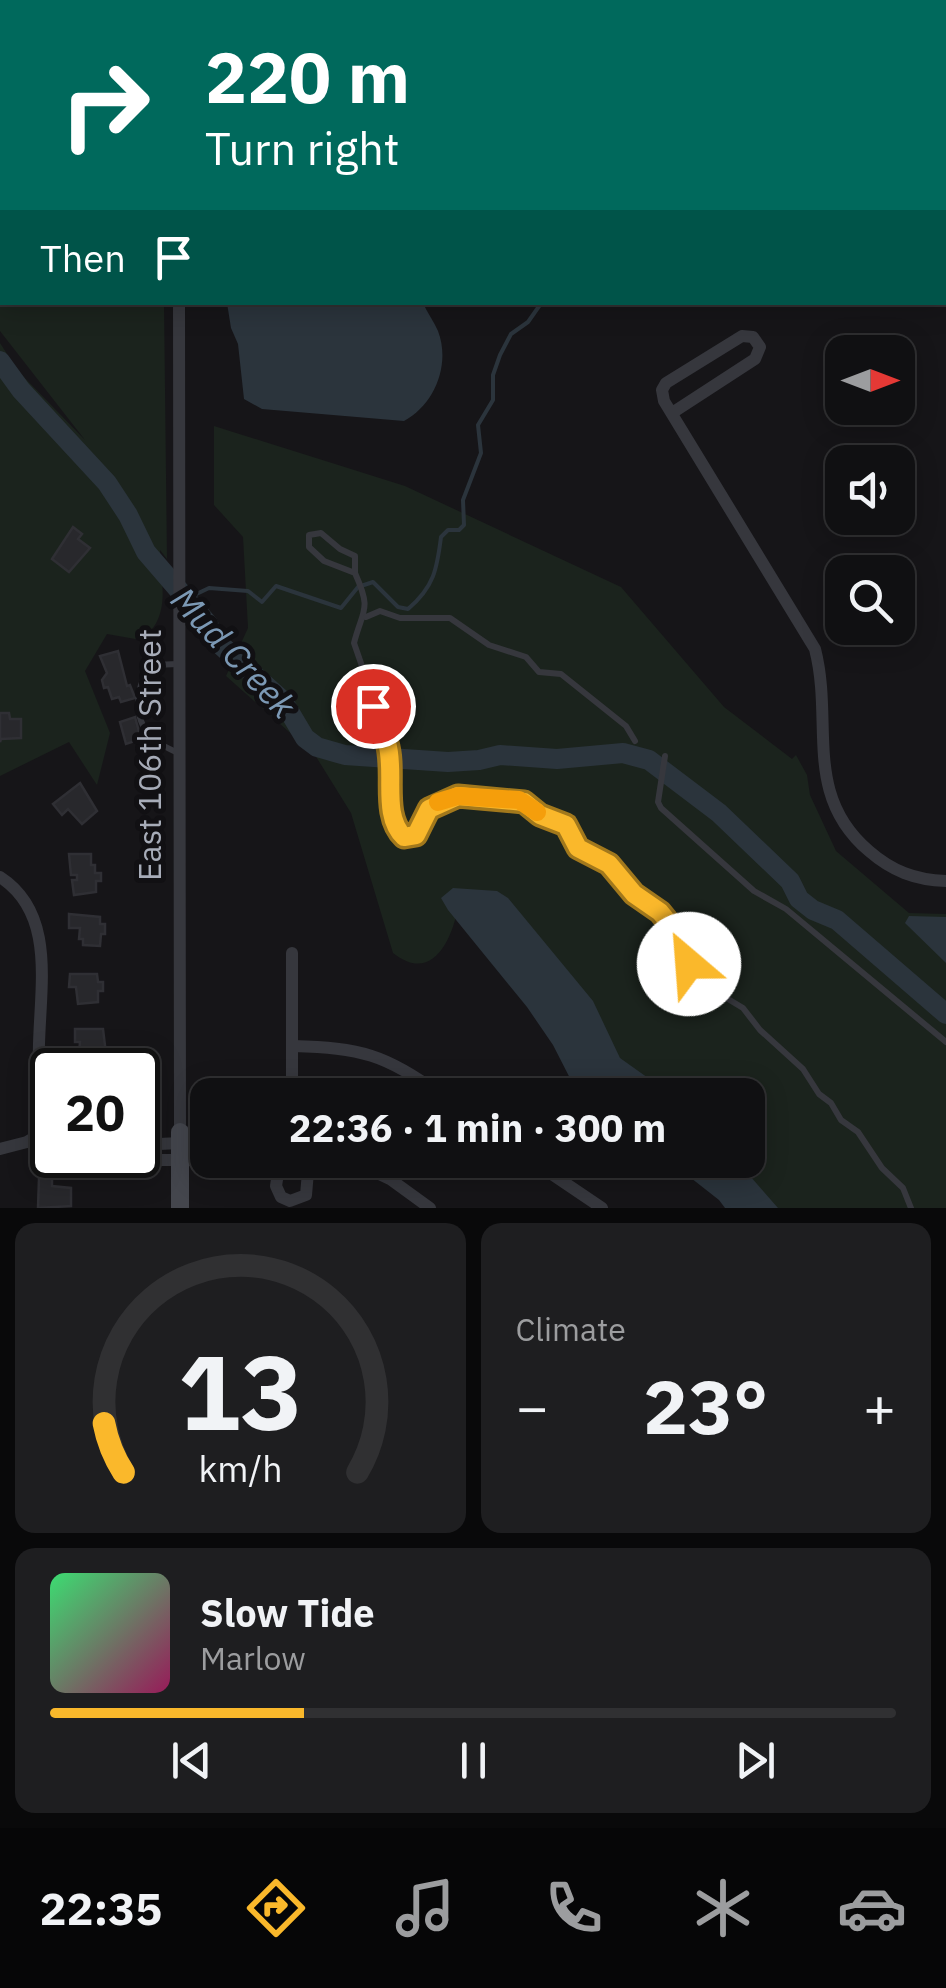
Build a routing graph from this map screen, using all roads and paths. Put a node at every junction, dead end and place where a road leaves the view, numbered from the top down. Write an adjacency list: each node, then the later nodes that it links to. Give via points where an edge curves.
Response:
1 (179, 305): 7 (street, East 106th Street)
2 (672, 413): 2 (street, via 755,359 760,347 753,337 742,336 666,384 662,390); 12 (street, via 815,649 827,788 838,814 860,843 898,871)
3 (356, 576): 3 (lane, via 324,561 309,547 310,536 321,534 355,556); 4 (lane)
4 (364, 595): 5 (lane); 6 (lane)
5 (380, 611): 6 (lane); 8 (lane, via 450,618 489,645 526,657 539,672 561,674 626,726)
6 (366, 617): 33 (lane, via 354,643 373,698 374,723 388,750 393,818 404,837 416,835 436,803 458,796 524,802 566,825 578,848 609,864 660,912 676,950 713,990 744,1008 832,1102 902,1188)
7 (179, 664): 9 (street, East 106th Street); 9 (lane, via 153,665 142,680 139,714 152,738)
8 (635, 741)
9 (180, 754): 22 (street, East 106th Street)
10 (665, 756): 14 (lane, via 661,808 754,892 786,909)
11 (0, 878): 16 (street, via 21,894 37,925)
12 (946, 882)
13 (292, 953): 15 (street)
14 (946, 1042)
15 (292, 1046): 17 (street); 18 (street, via 374,1055)
16 (40, 1048)
17 (292, 1078)
18 (414, 1078)
19 (30, 1140): 23 (street)
20 (190, 1141): 22 (street)
21 (160, 1145): 22 (street)
22 (180, 1145): 24 (street); 25 (street); 30 (street, East 106th Street)
23 (0, 1149)
24 (160, 1150)
25 (190, 1150)
26 (277, 1178): 27 (street, via 281,1197 290,1201 306,1194)
27 (307, 1178)
28 (388, 1178): 31 (street)
29 (558, 1178): 32 (street)
30 (180, 1208)
31 (430, 1208)
32 (602, 1208)
33 (910, 1208)

